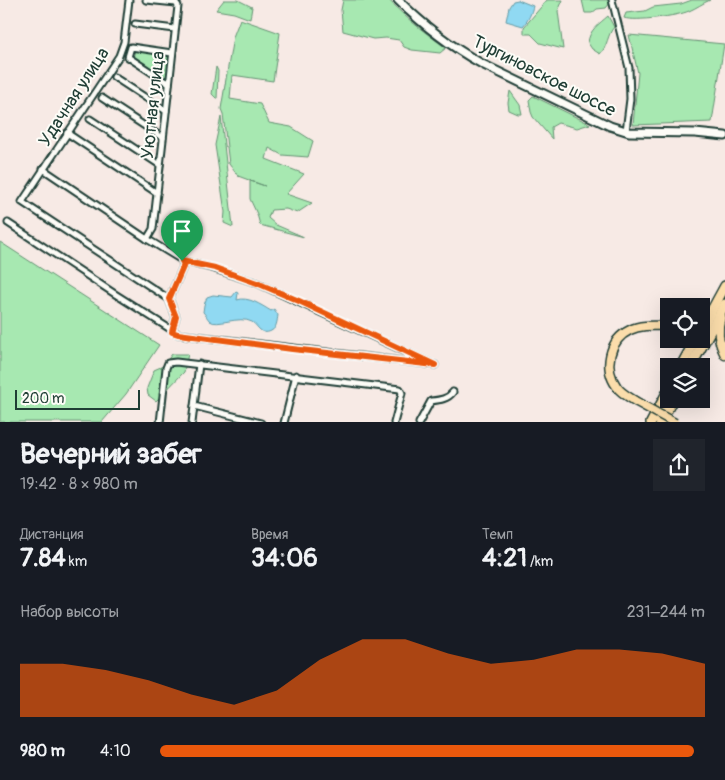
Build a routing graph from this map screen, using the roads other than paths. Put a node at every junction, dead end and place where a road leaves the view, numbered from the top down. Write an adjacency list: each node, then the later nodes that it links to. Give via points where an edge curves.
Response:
1 (129, 0): 14 (street, Удачная улица, via 121,53)
2 (146, 0): 6 (street, Уютная улица, via 178,4)
3 (398, 0): 13 (main road, Тургиновское шоссе, via 434,33 474,60)
4 (612, 0): 13 (street, via 629,68)
5 (135, 24): 6 (street)
6 (175, 28): 7 (street, Уютная улица)
7 (172, 52): 9 (street, Уютная улица); 9 (street, via 131,48 128,57)
8 (114, 76): 11 (street)
9 (169, 84): 11 (street, Уютная улица)
10 (102, 98): 16 (street)
11 (166, 111): 16 (street, Уютная улица)
12 (90, 119): 17 (street)
13 (626, 131): 15 (main road, Тургиновское шоссе)
14 (67, 133): 18 (street, Удачная улица); 19 (street)
15 (725, 136)
16 (163, 138): 17 (street, Уютная улица)
17 (160, 165): 19 (street, Уютная улица)
18 (43, 169): 21 (street); 24 (street, Удачная улица, via 22,202)
19 (157, 193): 21 (street, Уютная улица, via 153,229)
20 (8, 223): 29 (street)
21 (147, 239): 22 (street)
22 (182, 261): 24 (street, via 183,267); 29 (street, via 215,268 257,283 435,365)
23 (725, 286): 25 (highway)
24 (169, 299): 29 (street, via 176,317)
25 (722, 302): 26 (main road); 27 (highway); 30 (main road, via 718,335); 31 (highway)
26 (710, 312)
27 (710, 318)
28 (660, 326): 46 (main road, bridge, via 635,328 624,333 613,346 611,376 618,389)
29 (172, 332)
30 (725, 354)
31 (695, 358)
32 (199, 364): 33 (street); 36 (street); 38 (street, via 168,363)
33 (296, 375): 41 (street); 42 (street, via 400,389 402,393)
34 (453, 392): 43 (street, via 444,399 431,401)
35 (660, 405): 44 (highway)
36 (194, 406): 39 (street); 40 (street)
37 (668, 408): 45 (highway)
38 (160, 422)
39 (192, 422)
40 (261, 422)
41 (284, 422)
42 (394, 422)
43 (419, 422)
44 (650, 422)
45 (660, 422)
46 (676, 422)

